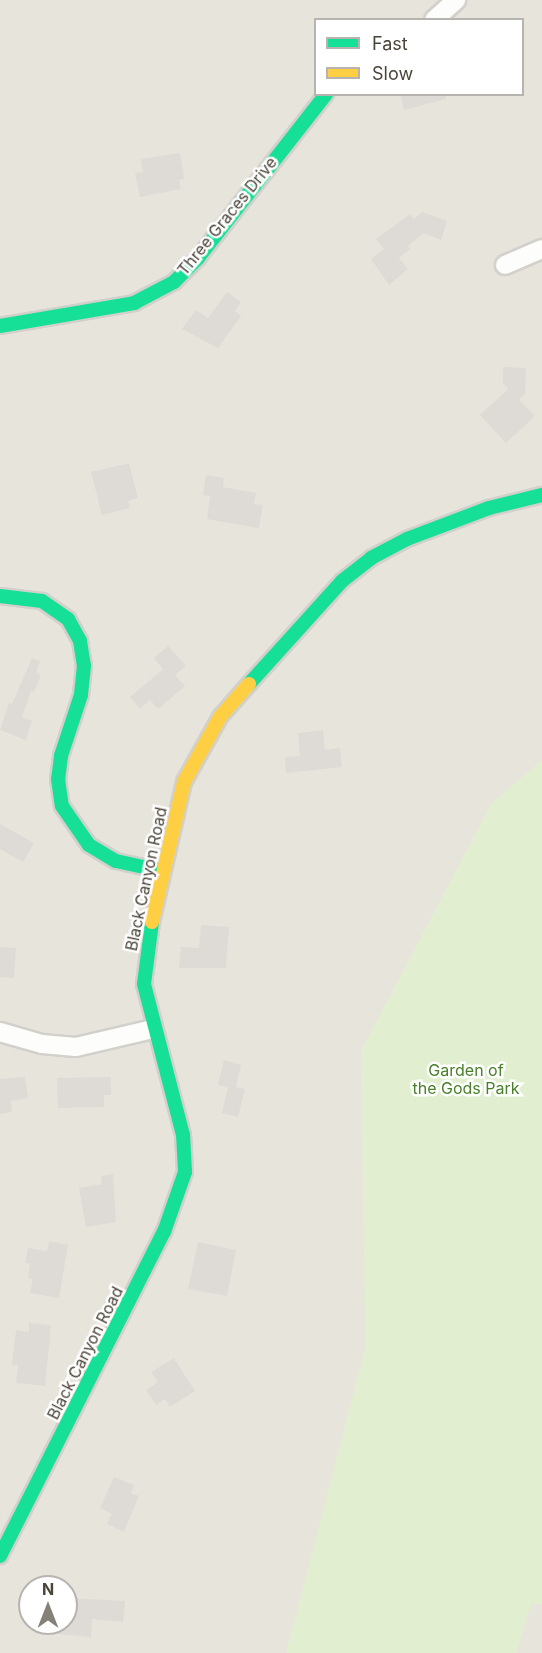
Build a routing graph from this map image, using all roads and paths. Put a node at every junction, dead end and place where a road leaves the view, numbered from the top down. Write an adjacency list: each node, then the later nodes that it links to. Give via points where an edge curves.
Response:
1 (456, 0): 2 (street)
2 (436, 18)
3 (324, 96): 6 (street, Three Graces Drive, via 198,258 174,282 134,303)
4 (542, 249): 5 (street)
5 (505, 265)
6 (0, 326)
7 (542, 495): 9 (street, Black Canyon Road, via 489,508 407,539 371,558 342,581 220,717 201,746 184,782)
8 (0, 596): 9 (street, via 42,601 68,619 80,641 84,666 81,695 61,756 58,779 62,806 89,845 116,861)
9 (162, 871): 10 (street, Black Canyon Road, via 147,945 144,984)
10 (153, 1029): 11 (street, via 76,1047 42,1044); 12 (street, Black Canyon Road, via 183,1135 185,1172 178,1199)
11 (0, 1032)
12 (0, 1556)

